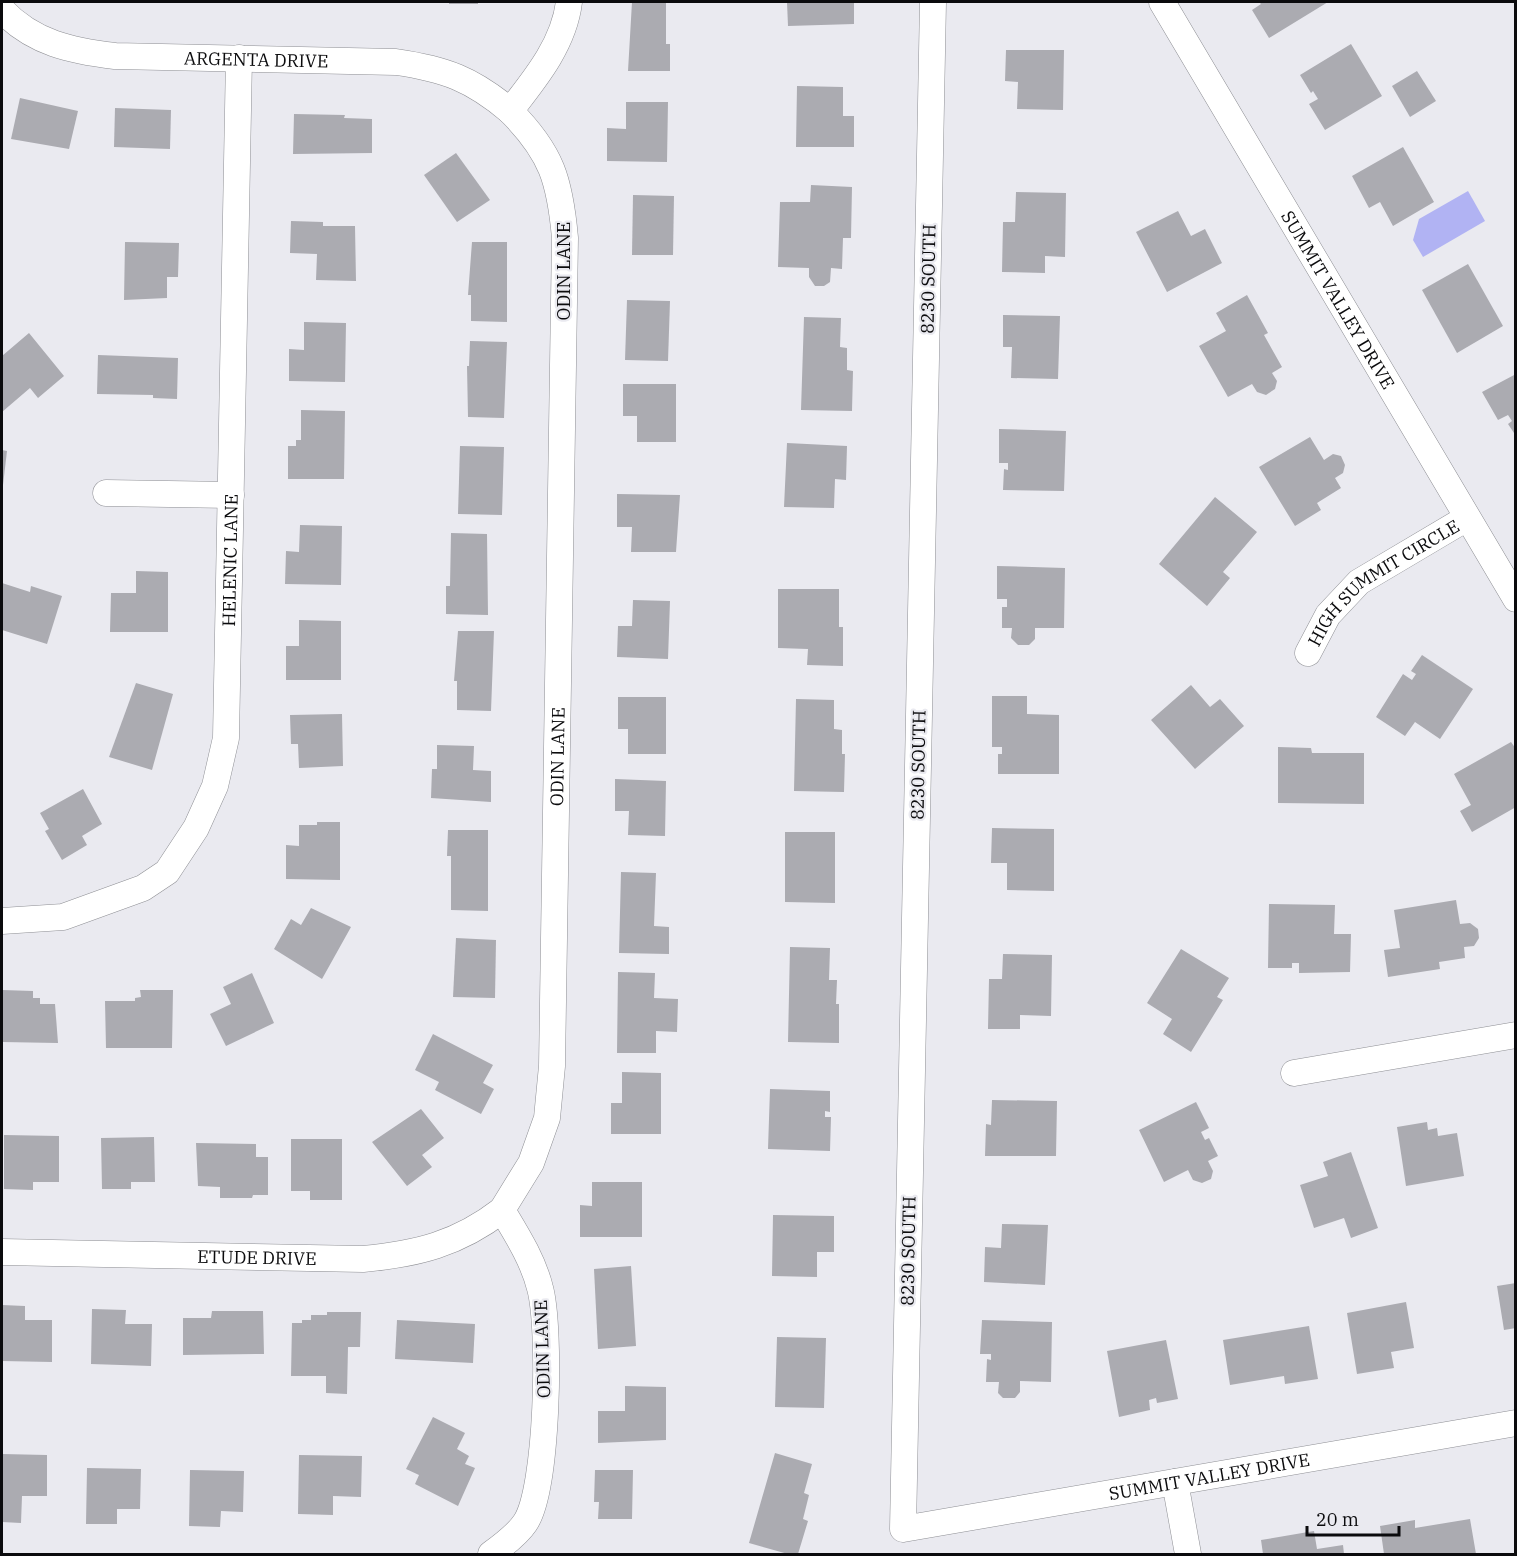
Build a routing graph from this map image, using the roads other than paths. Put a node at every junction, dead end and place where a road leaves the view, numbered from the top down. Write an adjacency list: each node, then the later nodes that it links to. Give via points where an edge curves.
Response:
1 (569, 2): 6 (street, via 559,39 549,58)
2 (933, 2): 19 (street, 8230 SOUTH)
3 (1162, 2): 9 (street, SUMMIT VALLEY DRIVE)
4 (2, 10): 5 (street, ARGENTA DRIVE, via 15,24 71,51 115,56)
5 (239, 58): 6 (street, ARGENTA DRIVE, via 418,65 470,81); 8 (street, HELENIC LANE)
6 (510, 111): 15 (street, ODIN LANE, via 534,137 553,169 561,192 565,238 552,1066 547,1118 531,1163)
7 (106, 493): 8 (street)
8 (231, 495): 12 (street, HELENIC LANE, via 226,738 215,786 196,828 167,872 143,888 63,917)
9 (1467, 518): 10 (street, SUMMIT VALLEY DRIVE); 11 (street, HIGH SUMMIT CIRCLE, via 1359,582 1328,615)
10 (1515, 599)
11 (1308, 653)
12 (2, 921)
13 (1515, 1035): 14 (street)
14 (1294, 1073)
15 (502, 1210): 16 (street, ETUDE DRIVE, via 460,1237 410,1254 363,1259); 20 (street, ODIN LANE, via 525,1248 540,1289 545,1329 543,1453 525,1523)
16 (2, 1252)
17 (1515, 1423): 18 (street, SUMMIT VALLEY DRIVE)
18 (1175, 1482): 19 (street, SUMMIT VALLEY DRIVE); 21 (street)
19 (903, 1529)
20 (491, 1554)
21 (1188, 1554)

